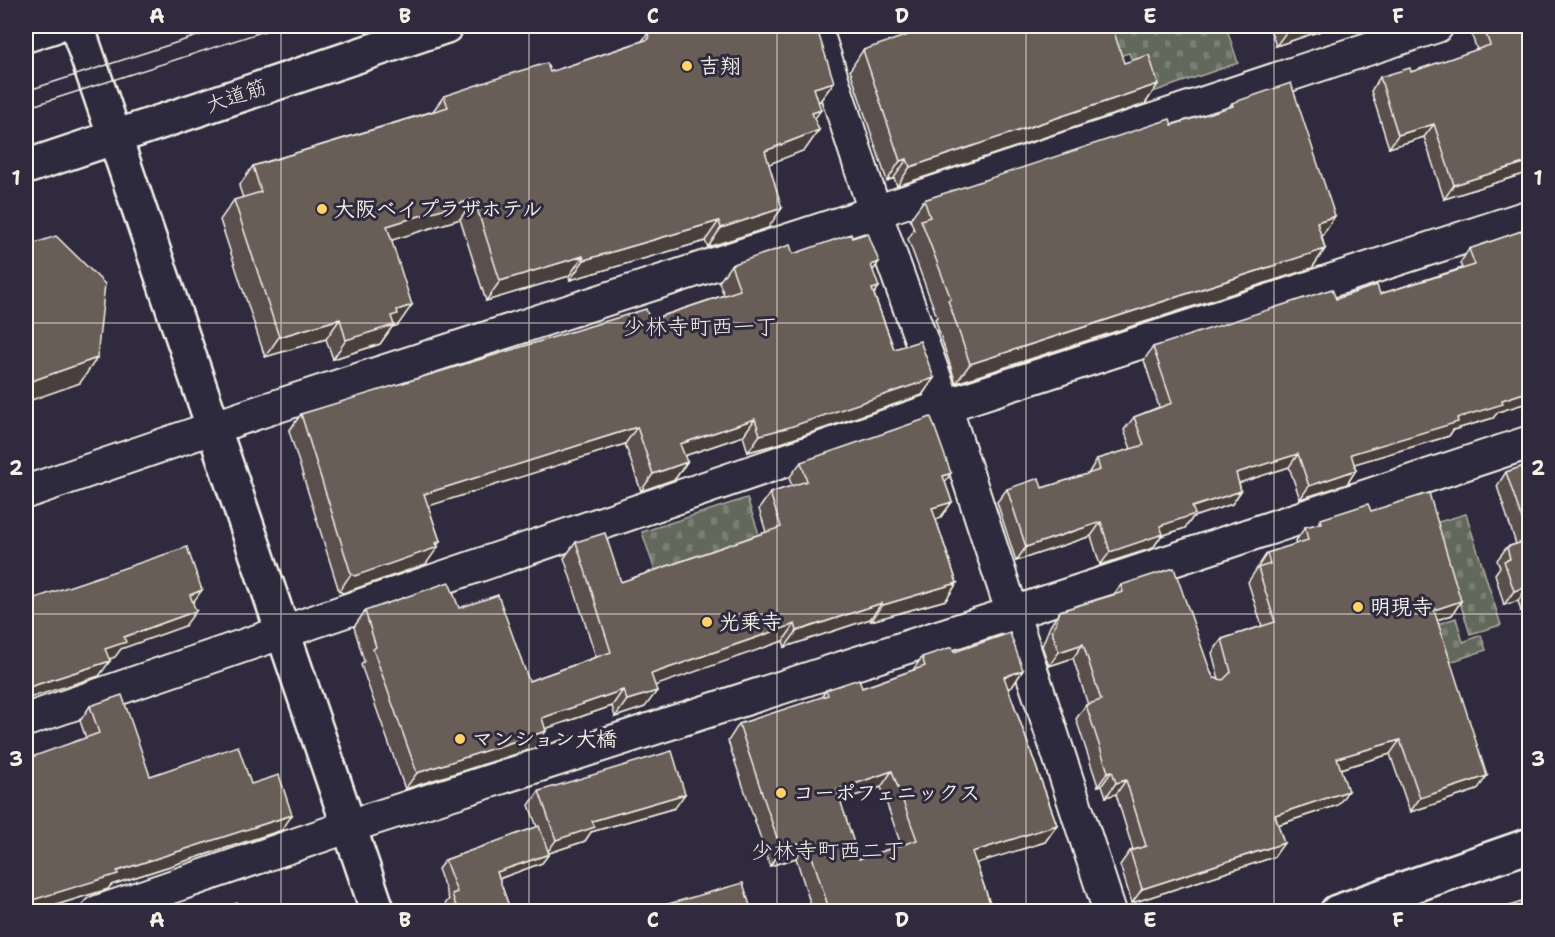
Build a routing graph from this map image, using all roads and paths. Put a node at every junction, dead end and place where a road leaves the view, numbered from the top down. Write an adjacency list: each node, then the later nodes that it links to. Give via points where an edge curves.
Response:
1 (54, 26): 6 (street)
2 (77, 26): 7 (street)
3 (446, 26): 7 (street, 大道筋)
4 (815, 26): 9 (street)
5 (1437, 26): 9 (street)
6 (26, 35)
7 (114, 138): 8 (street, 大道筋); 12 (street)
8 (26, 167)
9 (875, 212): 11 (street); 12 (street)
10 (1530, 216): 11 (street)
11 (945, 406): 15 (street); 16 (street)
12 (215, 427): 14 (street); 16 (street)
13 (1530, 442): 15 (street)
14 (26, 492)
15 (1013, 613): 18 (street); 22 (street)
16 (285, 634): 17 (street); 18 (street)
17 (26, 720)
18 (350, 826): 20 (street); 21 (street)
19 (1530, 845): 23 (street)
20 (98, 912)
21 (378, 912)
22 (1110, 912)
23 (1337, 912)

